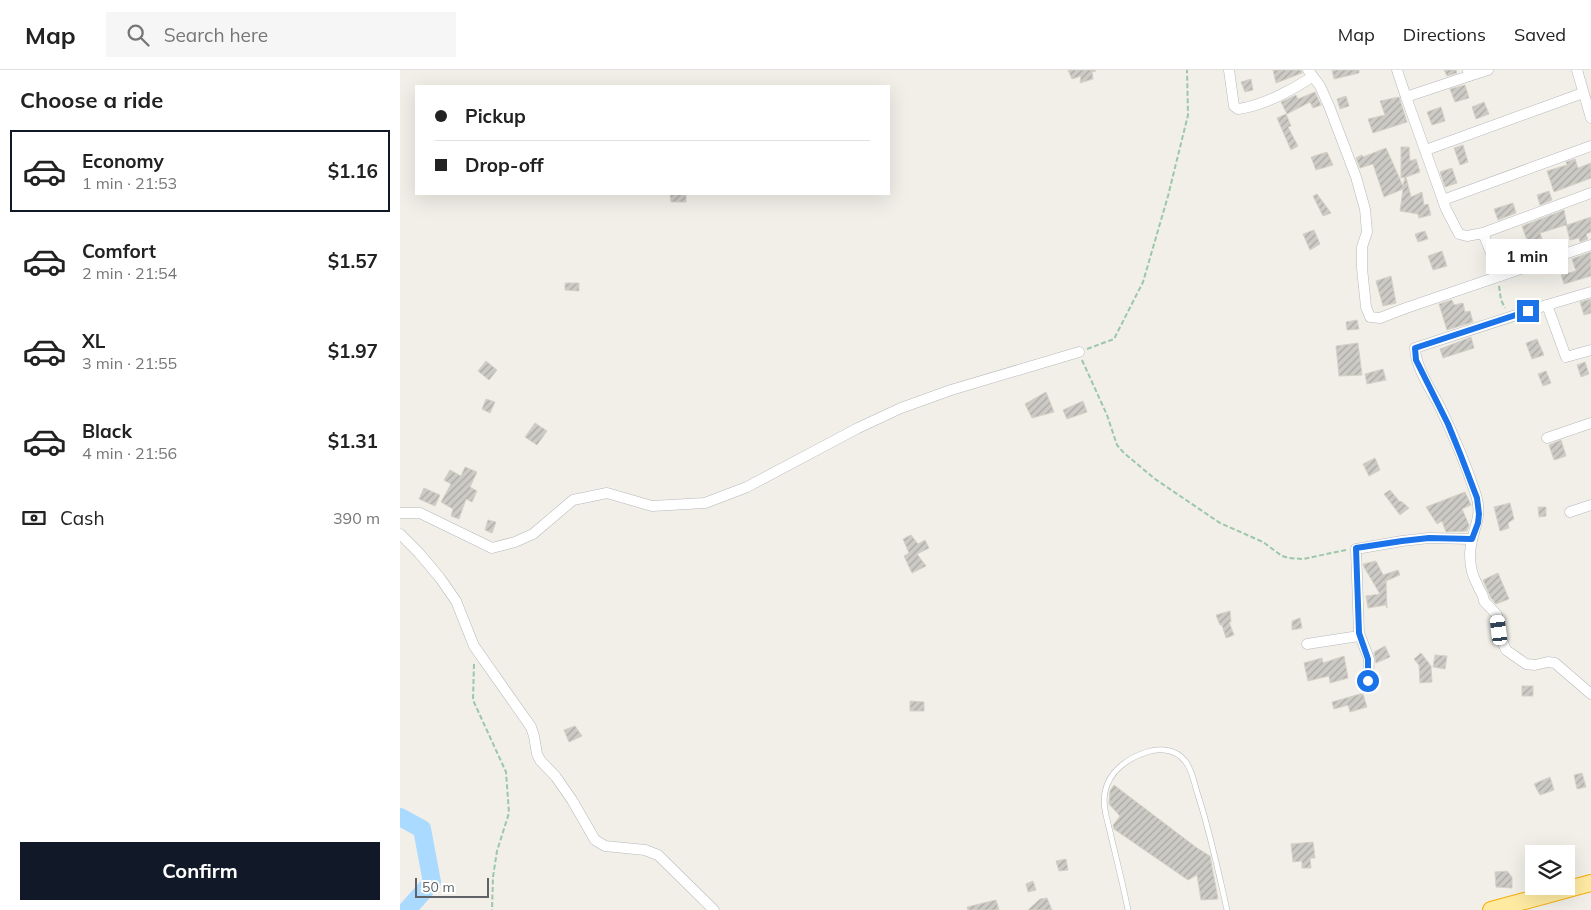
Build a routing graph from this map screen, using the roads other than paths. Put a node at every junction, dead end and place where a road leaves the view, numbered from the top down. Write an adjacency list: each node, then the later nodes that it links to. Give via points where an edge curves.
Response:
1 (1229, 70): 5 (street, via 1234,106 1238,109 1293,90)
2 (1397, 70): 8 (street)
3 (1488, 70): 6 (street)
4 (1577, 70): 7 (street)
5 (1310, 73): 16 (street, via 1324,93 1341,133 1365,209 1367,232 1362,247 1362,268 1370,317 1380,318)
6 (1468, 73): 8 (street)
7 (1583, 93): 9 (street); 11 (street)
8 (1406, 97): 11 (street)
9 (1591, 118)
10 (1591, 146): 13 (street)
11 (1426, 150): 13 (street)
12 (1591, 193): 14 (street)
13 (1443, 200): 14 (street, via 1459,234)
14 (1483, 233): 16 (street)
15 (1591, 245): 16 (street)
16 (1500, 276)
17 (1591, 292): 18 (street)
18 (1547, 305): 19 (street, via 1566,357); 27 (street, via 1415,348 1416,360 1448,424 1477,498 1478,523)
19 (1591, 350)
20 (1079, 352): 25 (street, via 901,408 747,487 705,503 652,506 607,493 573,500 533,534 492,548 420,513)
21 (1591, 423): 22 (street)
22 (1547, 438)
23 (1591, 505): 24 (street)
24 (1570, 512)
25 (400, 513)
26 (400, 534): 33 (street, via 456,601 474,646 527,721 540,760 556,776 595,840 604,846 645,850 658,855)
27 (1472, 539): 28 (street, via 1429,538 1356,548); 31 (street, via 1472,571 1484,601 1497,616 1506,650 1526,664 1555,663)
28 (1359, 636): 29 (street); 30 (street, via 1368,659)
29 (1307, 644)
30 (1368, 681)
31 (1591, 694)
32 (1591, 883): 36 (highway)
33 (714, 910)
34 (1128, 910): 35 (lane, via 1105,810 1104,792 1108,780 1127,761 1148,752 1165,750 1185,760 1190,771 1208,825)
35 (1227, 910)
36 (1491, 910)

